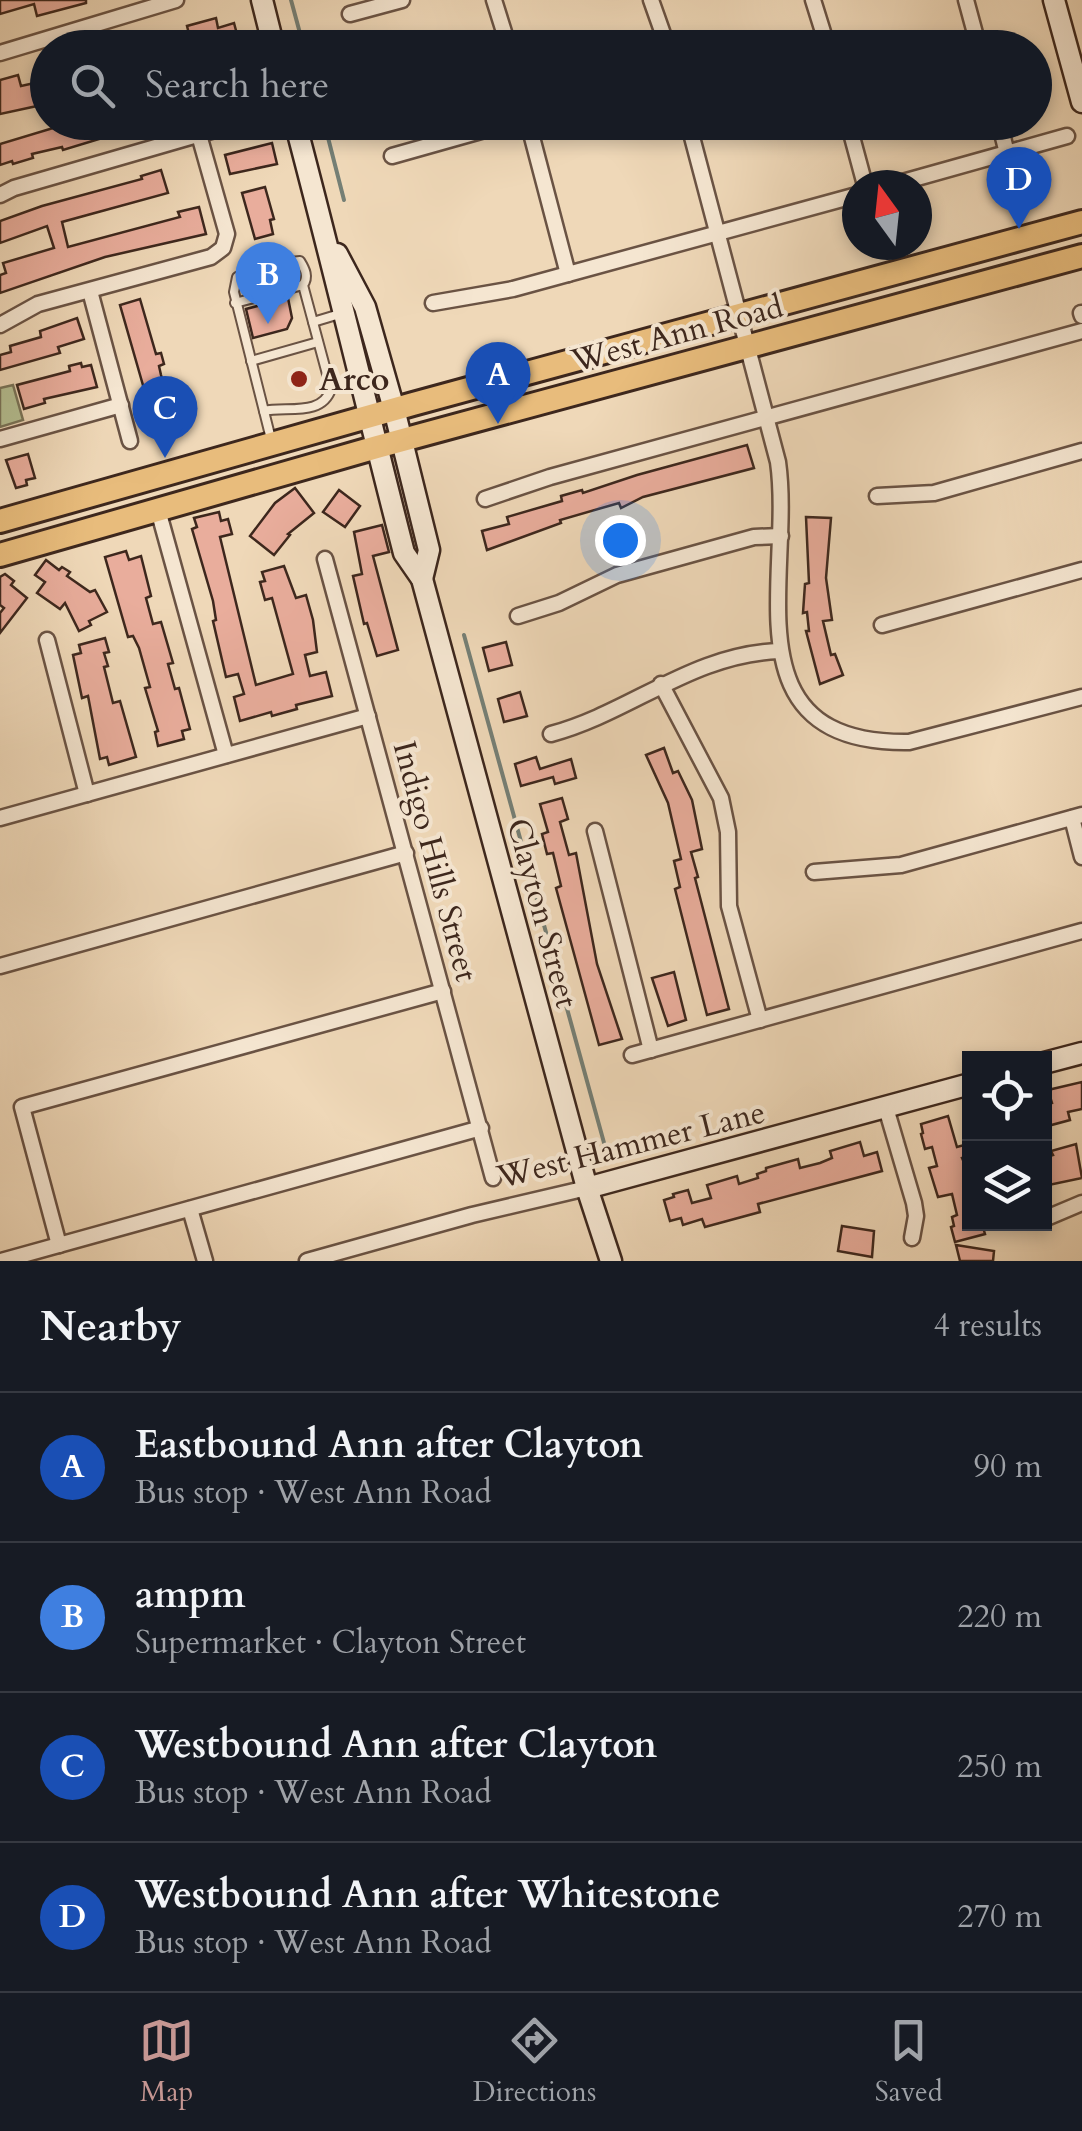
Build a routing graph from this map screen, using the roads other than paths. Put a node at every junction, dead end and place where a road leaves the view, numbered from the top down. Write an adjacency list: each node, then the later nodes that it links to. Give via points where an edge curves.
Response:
1 (262, 0): 12 (street)
2 (402, 0): 9 (street)
3 (494, 0): 13 (street)
4 (651, 0): 14 (street)
5 (813, 0): 15 (street)
6 (966, 0): 16 (street)
7 (1054, 0): 19 (street)
8 (172, 1): 11 (street)
9 (383, 2): 10 (street)
10 (350, 14)
11 (76, 30)
12 (270, 30)
13 (503, 30)
14 (662, 30)
15 (822, 30)
16 (974, 30)
17 (30, 44): 18 (street)
18 (0, 53)
19 (1082, 102)
20 (1068, 136): 29 (street)
21 (182, 140): 33 (street)
22 (200, 140): 43 (street, via 227,234 223,248)
23 (299, 140): 36 (street, Clayton Street)
24 (449, 140): 30 (street)
25 (533, 140): 41 (street)
26 (693, 140): 37 (street)
27 (853, 140): 31 (street)
28 (1004, 140): 29 (street)
29 (1007, 153): 32 (street)
30 (392, 156)
31 (862, 170)
32 (932, 174)
33 (0, 195)
34 (842, 199): 37 (street)
35 (1082, 222): 48 (main road, West Ann Road)
36 (325, 230): 46 (street, Clayton Street); 47 (street, Clayton Street)
37 (718, 234): 41 (street); 48 (street)
38 (1082, 256): 53 (main road, West Ann Road)
39 (280, 263): 42 (lane, via 300,261)
40 (250, 270): 44 (lane, via 237,277)
41 (568, 274): 45 (street)
42 (303, 285): 44 (lane); 49 (lane)
43 (90, 290): 50 (street, via 38,304); 55 (street)
44 (236, 303): 54 (lane)
45 (433, 304)
46 (365, 307): 47 (street); 56 (street, Clayton Street)
47 (343, 314): 49 (lane); 58 (street, Clayton Street)
48 (739, 314): 53 (street); 56 (main road, West Ann Road)
49 (313, 322): 52 (lane)
50 (0, 325)
51 (1082, 331): 59 (street)
52 (318, 342): 54 (lane); 57 (lane, via 331,389 326,400)
53 (748, 347): 59 (street); 61 (main road, West Ann Road)
54 (251, 361): 57 (lane)
55 (122, 405): 60 (street); 62 (street)
56 (394, 409): 58 (main road, West Ann Road); 61 (street, Clayton Street)
57 (264, 411): 63 (lane)
58 (370, 416): 63 (main road, West Ann Road); 64 (street, Clayton Street)
59 (767, 417): 67 (street); 71 (street, via 781,484)
60 (0, 440)
61 (400, 441): 64 (main road, West Ann Road); 75 (street, Clayton Street, via 429,550)
62 (130, 442)
63 (272, 443): 68 (main road, via 246,468 165,496); 69 (main road, West Ann Road)
64 (377, 447): 68 (main road, West Ann Road); 75 (street, Clayton Street, via 404,553)
65 (1082, 451): 66 (street, via 934,492)
66 (877, 496)
67 (485, 498)
68 (158, 510): 72 (main road, West Ann Road); 84 (street)
69 (11, 518): 70 (main road)
70 (0, 533)
71 (781, 536): 76 (street, via 754,537 617,574); 79 (street)
72 (0, 555)
73 (325, 558): 82 (street, Indigo Hills Street)
74 (1082, 570): 77 (street)
75 (422, 579): 104 (street, Clayton Street)
76 (518, 616)
77 (882, 625)
78 (47, 640): 85 (street)
79 (779, 651): 80 (street); 81 (street, via 798,696 824,722 860,739 909,742)
80 (661, 684): 83 (street); 95 (street, via 721,798 730,906)
81 (1082, 697)
82 (368, 716): 84 (street); 89 (street, Indigo Hills Street)
83 (551, 734)
84 (226, 755): 85 (street)
85 (87, 794): 87 (street)
86 (1077, 817): 90 (street); 91 (street, via 901,864)
87 (0, 818)
88 (595, 832): 96 (street)
89 (406, 853): 93 (street); 94 (street, Indigo Hills Street)
90 (1082, 857)
91 (814, 872)
92 (1082, 931): 95 (street)
93 (0, 966)
94 (444, 990): 102 (street, Indigo Hills Street); 109 (street, via 22,1107)
95 (760, 1020): 96 (street)
96 (652, 1050): 98 (street)
97 (1082, 1053): 99 (street)
98 (632, 1056)
99 (1052, 1062)
100 (962, 1086): 101 (street, West Hammer Lane)
101 (886, 1108): 104 (street, West Hammer Lane); 108 (street, via 914,1203)
102 (481, 1128): 103 (street, Indigo Hills Street); 106 (street)
103 (493, 1178)
104 (587, 1188): 112 (street, West Hammer Lane); 113 (street, Clayton Street)
105 (1082, 1203): 107 (street)
106 (190, 1209): 109 (street); 111 (street)
107 (1052, 1217)
108 (912, 1238)
109 (59, 1245): 110 (street)
110 (2, 1261)
111 (204, 1261)
112 (306, 1261)
113 (612, 1261)

